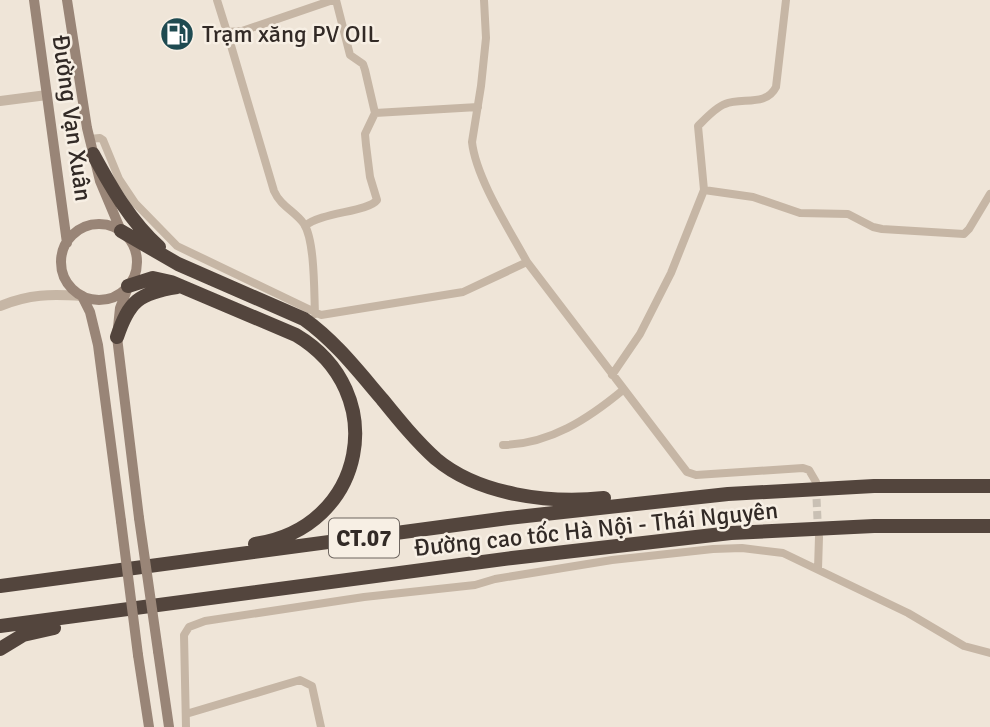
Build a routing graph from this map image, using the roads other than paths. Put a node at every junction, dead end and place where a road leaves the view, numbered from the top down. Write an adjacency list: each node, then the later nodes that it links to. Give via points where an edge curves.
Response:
1 (34, 0): 8 (main road, Đường Vạn Xuân)
2 (67, 0): 12 (main road, Đường Vạn Xuân)
3 (217, 0): 7 (street)
4 (334, 0): 7 (street); 11 (street, via 350,55 363,64)
5 (484, 0): 10 (street, via 486,38)
6 (786, 0): 14 (street, via 774,92 761,99 726,104 698,126)
7 (227, 32): 16 (street, via 274,191)
8 (47, 95): 9 (street); 18 (main road, Đường Vạn Xuân)
9 (0, 101)
10 (478, 107): 11 (street); 19 (street, via 473,151)
11 (375, 113): 16 (street, via 365,134 375,204)
12 (89, 139): 13 (main road, Đường Vạn Xuân); 25 (street, via 103,141 135,203 177,246)
13 (93, 154): 17 (main road, Đường Vạn Xuân); 20 (highway, via 131,217)
14 (704, 190): 15 (street, via 753,197 800,213 848,214 882,229 964,234); 27 (street, via 671,273)
15 (990, 194)
16 (305, 226): 25 (street, via 311,247)
17 (121, 231): 18 (main road, via 98,224 86,226); 20 (highway); 21 (main road, via 130,240 137,263)
18 (67, 243): 23 (main road, via 61,266 72,289)
19 (527, 262): 25 (street, via 455,294); 27 (street)
20 (178, 264): 32 (highway, via 304,319 321,331 437,460 480,484 525,495 591,500 661,493)
21 (128, 286): 22 (highway, via 153,278); 23 (main road, via 107,299); 26 (main road)
22 (180, 286): 26 (highway, via 157,290 133,303); 37 (highway, via 296,335 315,346 329,362 354,409 355,449 345,481 316,518 286,536 117,561)
23 (82, 296): 24 (street, via 44,294); 42 (main road, bridge, via 98,345)
24 (0, 306)
25 (314, 314)
26 (117, 337): 43 (main road, bridge)
27 (612, 375): 28 (street)
28 (624, 390): 29 (street, via 574,427); 30 (street, via 691,475 803,468)
29 (503, 445)
30 (816, 482)
31 (990, 486): 32 (highway, Đường cao tốc Hà Nội - Thái Nguyên / CT.07, via 874,486)
32 (727, 494): 37 (highway, Đường cao tốc Hà Nội - Thái Nguyên / CT.07)
33 (990, 526): 35 (highway, Đường cao tốc Hà Nội - Thái Nguyên / CT.07, via 731,533)
34 (819, 537): 36 (street)
35 (490, 561): 38 (highway, Đường cao tốc Hà Nội - Thái Nguyên / CT.07); 39 (highway, via 434,577 39,630)
36 (818, 569): 40 (street, via 964,646); 41 (street, via 774,550 713,549 205,621 189,627 184,635)
37 (0, 585)
38 (0, 626)
39 (0, 649)
40 (990, 653)
41 (186, 714): 44 (street); 45 (street, via 300,680 312,686)
42 (149, 727)
43 (169, 727)
44 (186, 727)
45 (321, 727)

